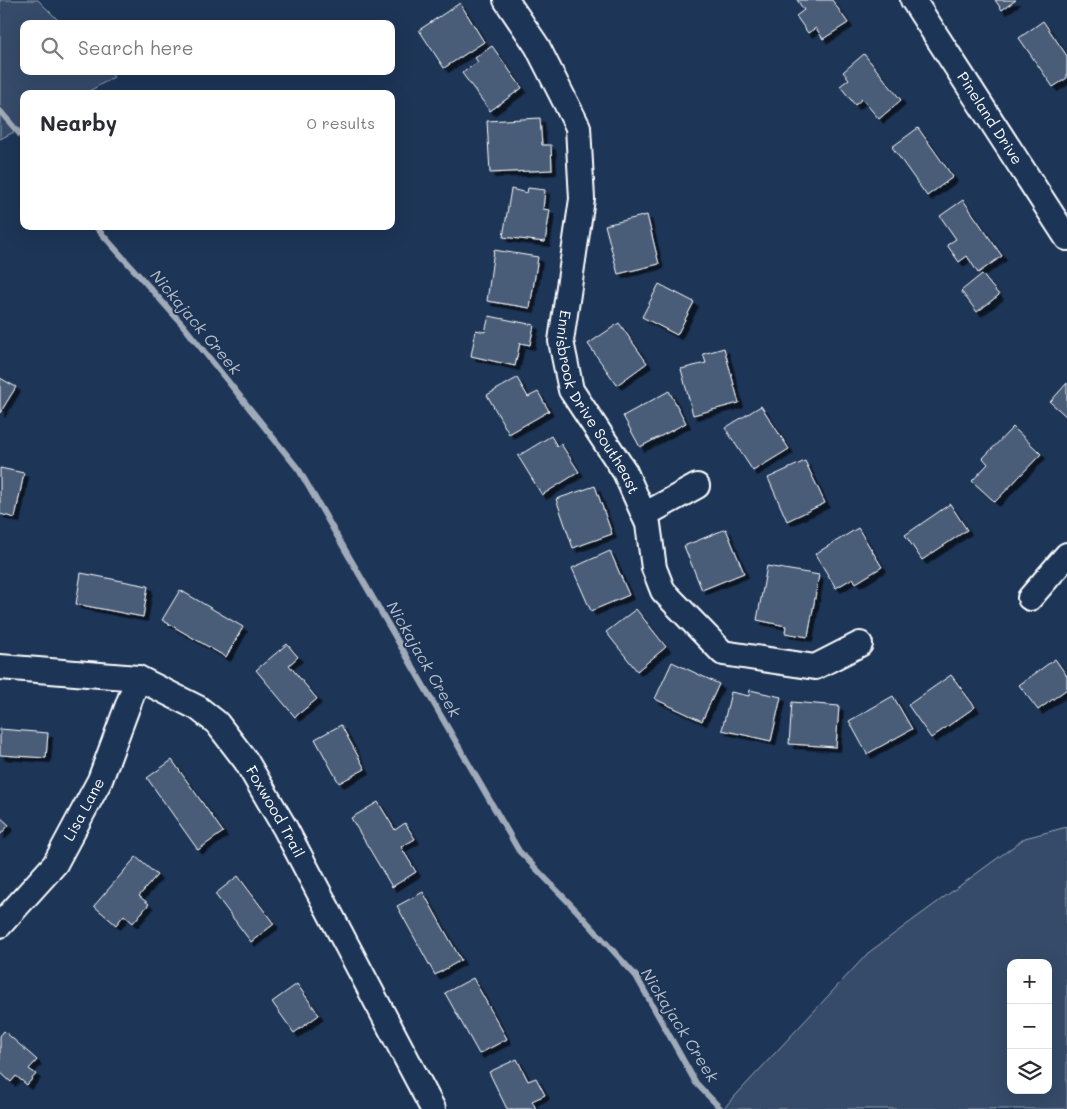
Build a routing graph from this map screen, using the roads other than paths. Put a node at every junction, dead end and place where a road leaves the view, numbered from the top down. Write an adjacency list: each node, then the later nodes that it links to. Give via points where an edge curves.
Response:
1 (506, 0): 5 (street, Ennisbrook Drive Southeast, via 537,46 578,127 582,199 561,341 571,390 625,472)
2 (913, 0): 3 (street, Pineland Drive)
3 (1067, 238)
4 (697, 486): 5 (street)
5 (644, 516): 8 (street, Ennisbrook Drive Southeast, via 654,568 663,590 723,653 816,667)
6 (1067, 556): 7 (street)
7 (1030, 598)
8 (860, 644)
9 (0, 667): 10 (street, Foxwood Trail)
10 (138, 678): 11 (street, Lisa Lane, via 100,780 55,864); 12 (street, Foxwood Trail, via 198,708 216,724 246,761 285,828)
11 (0, 925)
12 (433, 1109)

